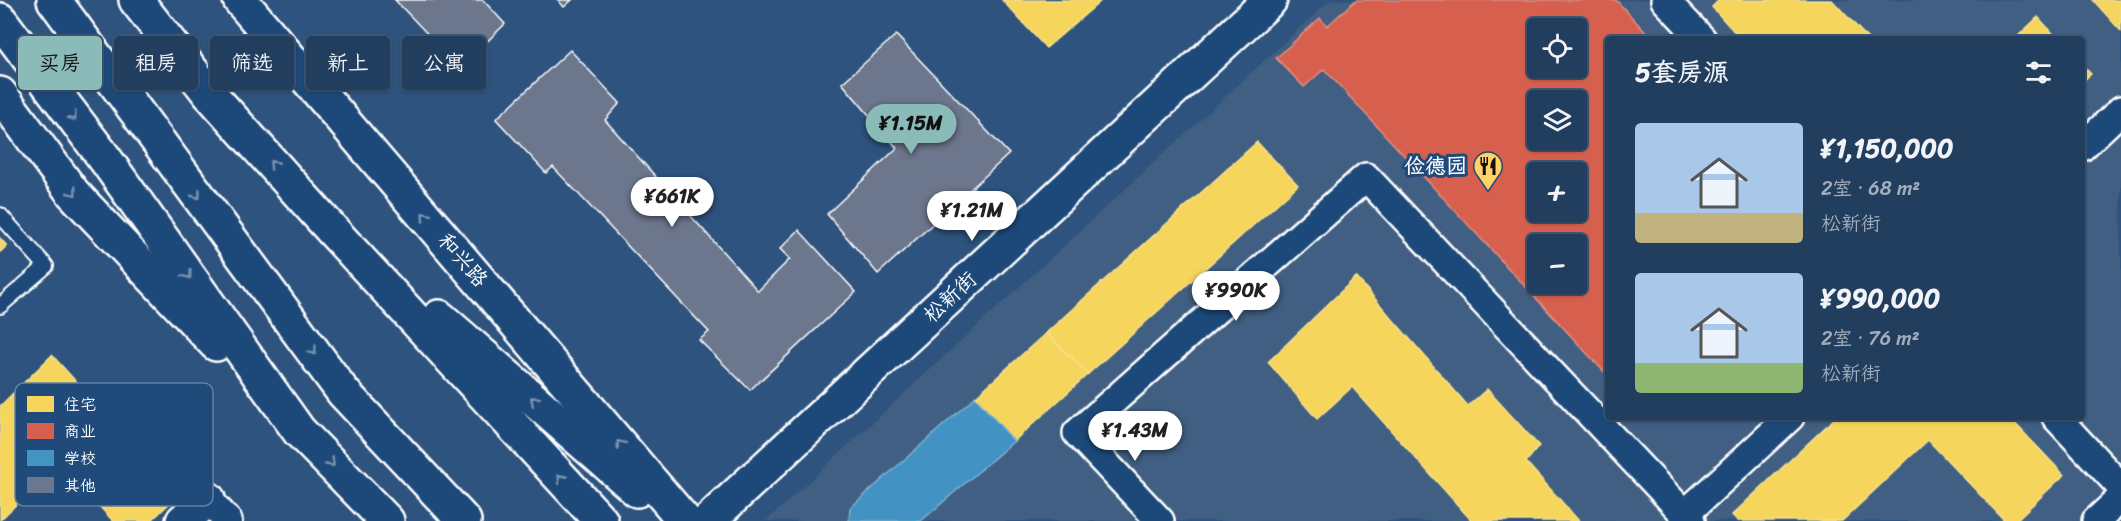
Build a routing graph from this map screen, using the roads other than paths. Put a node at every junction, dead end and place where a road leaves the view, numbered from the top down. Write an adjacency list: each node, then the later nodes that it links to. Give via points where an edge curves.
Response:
1 (54, 0): 14 (main road, one-way to 14)
2 (136, 0): 11 (main road, one-way to 2, via 209,93)
3 (240, 0): 28 (main road, 和兴路, one-way to 3)
4 (1270, 0): 29 (main road, 松新街)
5 (1665, 0): 7 (street)
6 (0, 20): 17 (main road, one-way to 17, via 106,160)
7 (1699, 36)
8 (0, 94): 17 (main road, one-way to 17, via 73,193)
9 (2121, 111): 10 (street)
10 (2085, 144)
11 (307, 203): 26 (main road, one-way to 11); 27 (main road, one-way to 11)
12 (0, 215): 13 (lane, via 46,266)
13 (0, 306)
14 (343, 392): 24 (main road); 25 (main road)
15 (1787, 420): 21 (street)
16 (2059, 420): 18 (street)
17 (299, 432): 23 (main road, one-way to 23)
18 (2121, 487)
19 (2121, 498): 31 (street)
20 (218, 510): 22 (main road)
21 (1688, 518): 30 (street, via 1366,177 1077,433)
22 (183, 521)
23 (387, 521)
24 (432, 521)
25 (464, 521)
26 (601, 521)
27 (673, 521)
28 (685, 521)
29 (708, 521)
30 (1160, 521)
31 (2096, 521)

